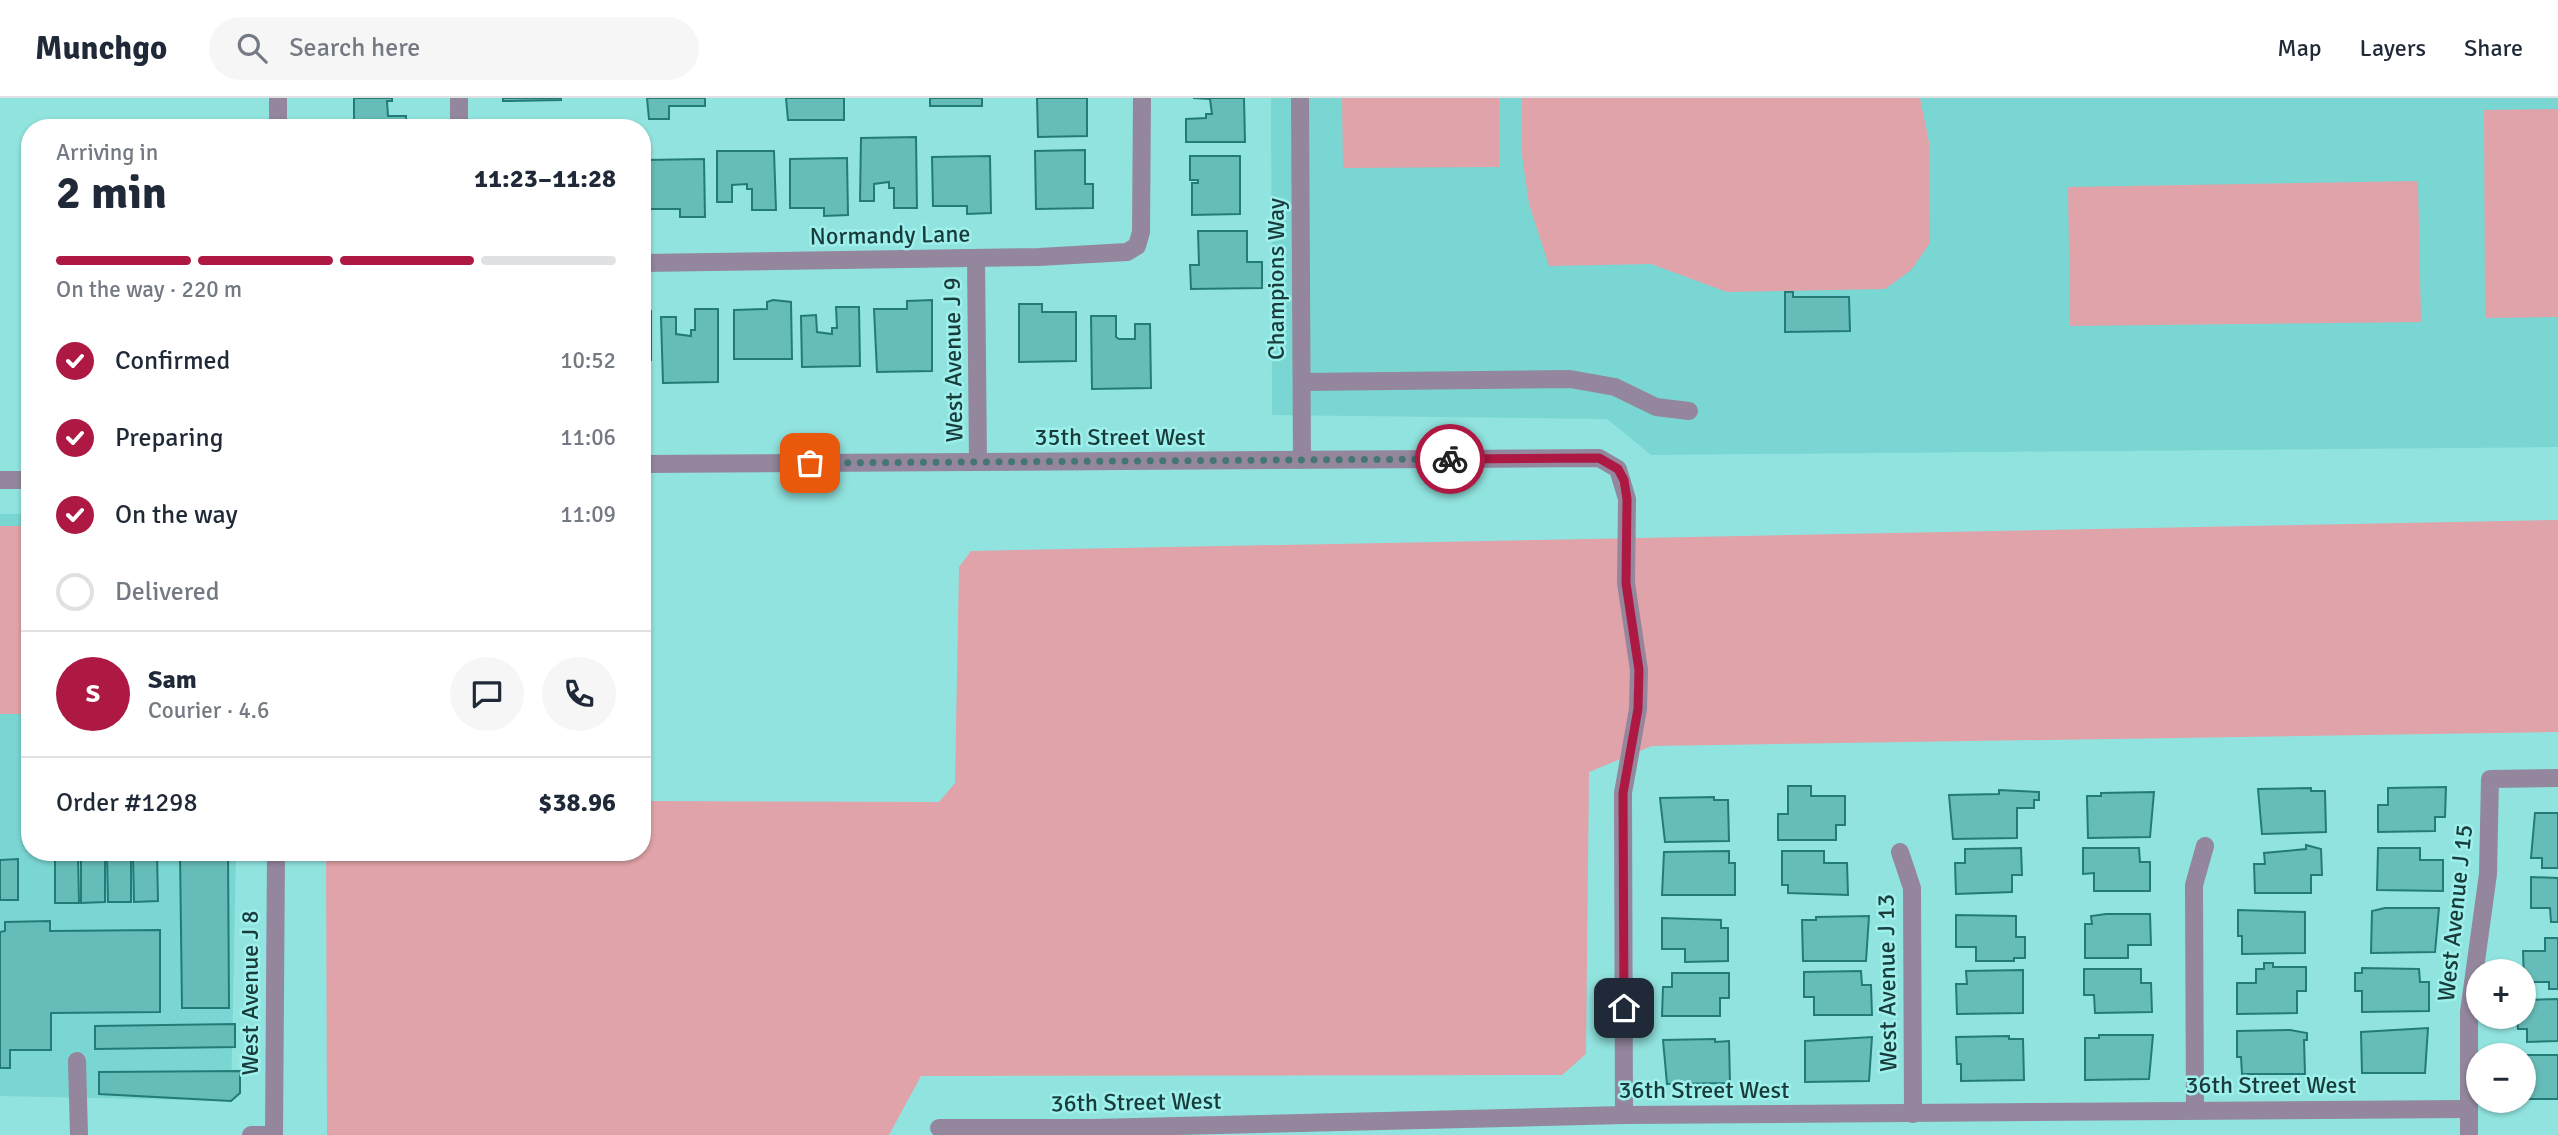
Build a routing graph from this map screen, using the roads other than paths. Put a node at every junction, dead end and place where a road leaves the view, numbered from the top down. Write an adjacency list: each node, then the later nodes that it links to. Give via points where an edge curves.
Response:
1 (278, 98): 5 (street)
2 (459, 98): 6 (street)
3 (1142, 98): 7 (street, Normandy Lane, via 1142,220 1137,246 1127,252)
4 (1300, 98): 9 (street, Champions Way)
5 (278, 119)
6 (459, 119)
7 (976, 258): 8 (street, Normandy Lane); 12 (street, West Avenue J 9)
8 (651, 263)
9 (1302, 382): 10 (street, via 1570,379 1615,387 1656,407); 11 (street, Champions Way)
10 (1689, 411)
11 (1302, 460): 12 (street, 35th Street West); 26 (street, 35th Street West, via 1599,458 1618,469 1627,499 1626,583 1639,683 1623,793)
12 (978, 463): 13 (street, 35th Street West)
13 (651, 464)
14 (0, 480): 15 (street)
15 (21, 480)
16 (2558, 778): 20 (street, West Avenue J 15, via 2490,779 2488,874)
17 (2205, 846): 23 (street, via 2194,885)
18 (1900, 852): 25 (street, West Avenue J 13, via 1912,888)
19 (276, 861): 31 (street, West Avenue J 8)
20 (2469, 1043)
21 (77, 1061): 29 (street)
22 (2466, 1109): 23 (street, 36th Street West)
23 (2195, 1110): 25 (street, 36th Street West)
24 (2468, 1113): 32 (street, West Avenue J 15)
25 (1913, 1114): 26 (street, 36th Street West)
26 (1624, 1115): 28 (street, 36th Street West)
27 (939, 1128): 28 (street, 36th Street West)
28 (1095, 1132)
29 (79, 1135)
30 (251, 1135): 31 (street)
31 (274, 1135)
32 (2469, 1135)

